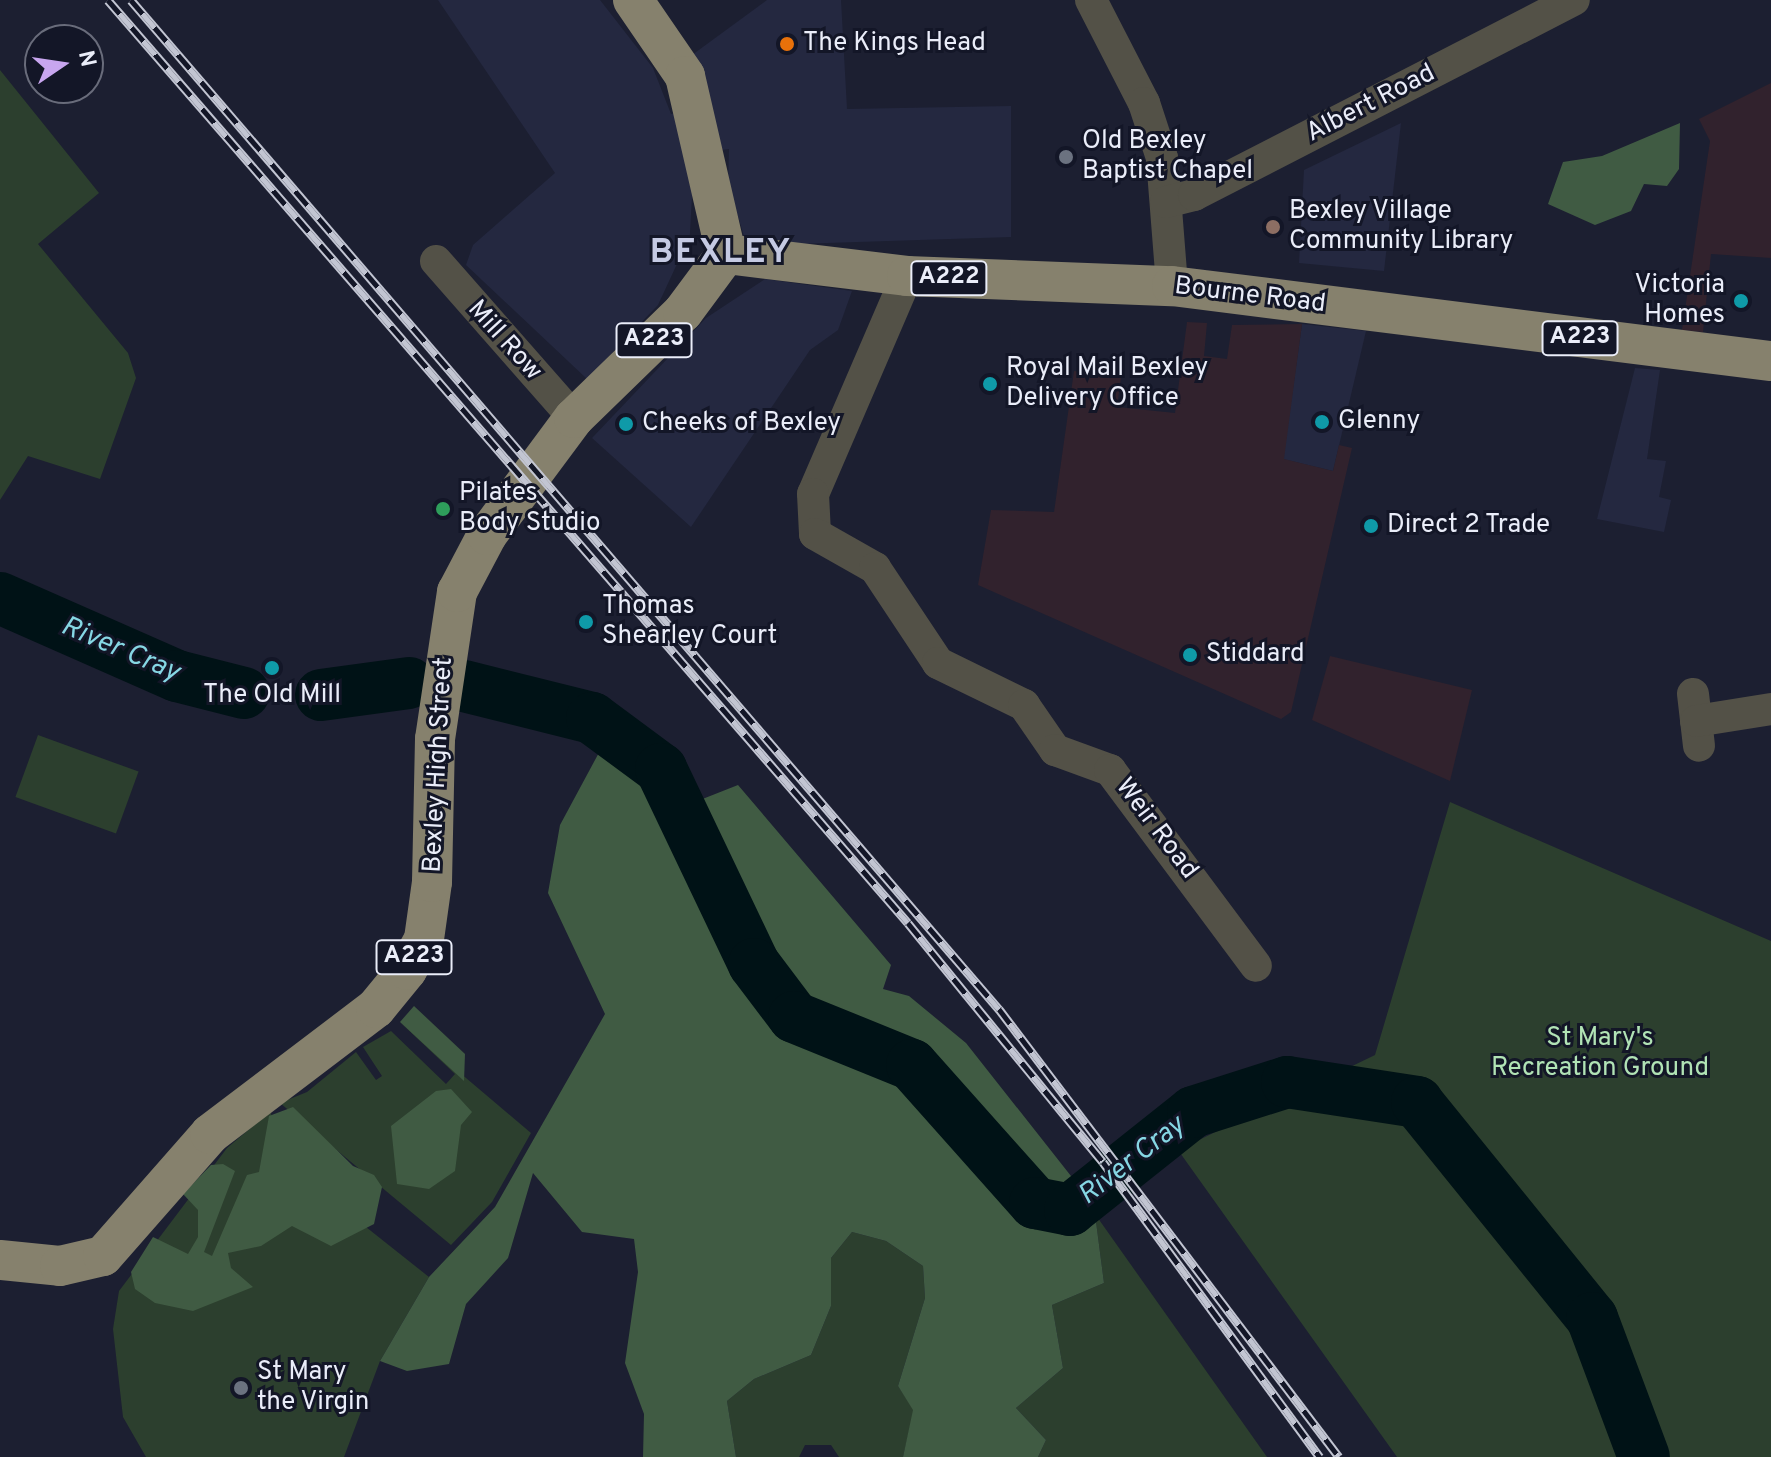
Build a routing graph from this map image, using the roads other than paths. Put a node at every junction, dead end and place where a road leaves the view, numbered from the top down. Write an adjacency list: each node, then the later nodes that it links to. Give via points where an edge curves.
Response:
1 (633, 0): 5 (main road, via 685,76)
2 (1091, 0): 4 (street, via 1144,103)
3 (1574, 0): 4 (street, Albert Road, via 1194,195)
4 (1166, 202): 8 (street)
5 (726, 254): 7 (main road, Bourne Road / A222); 10 (main road, Bexley High Street / A223, via 683,312)
6 (436, 261): 10 (street, Mill Row)
7 (907, 276): 8 (main road, Bourne Road / A222); 13 (street, Weir Road, via 813,494 815,534 875,568 938,663 1024,705 1055,750 1110,770)
8 (1172, 286): 9 (main road, Bourne Road / A223)
9 (1771, 361)
10 (574, 418): 14 (main road, Bexley High Street / A223, via 468,569 440,687 432,882 424,939 407,970 376,1008 210,1134 121,1239 89,1262)
11 (1771, 709): 12 (street)
12 (1696, 721)
13 (1256, 966)
14 (0, 1260)

